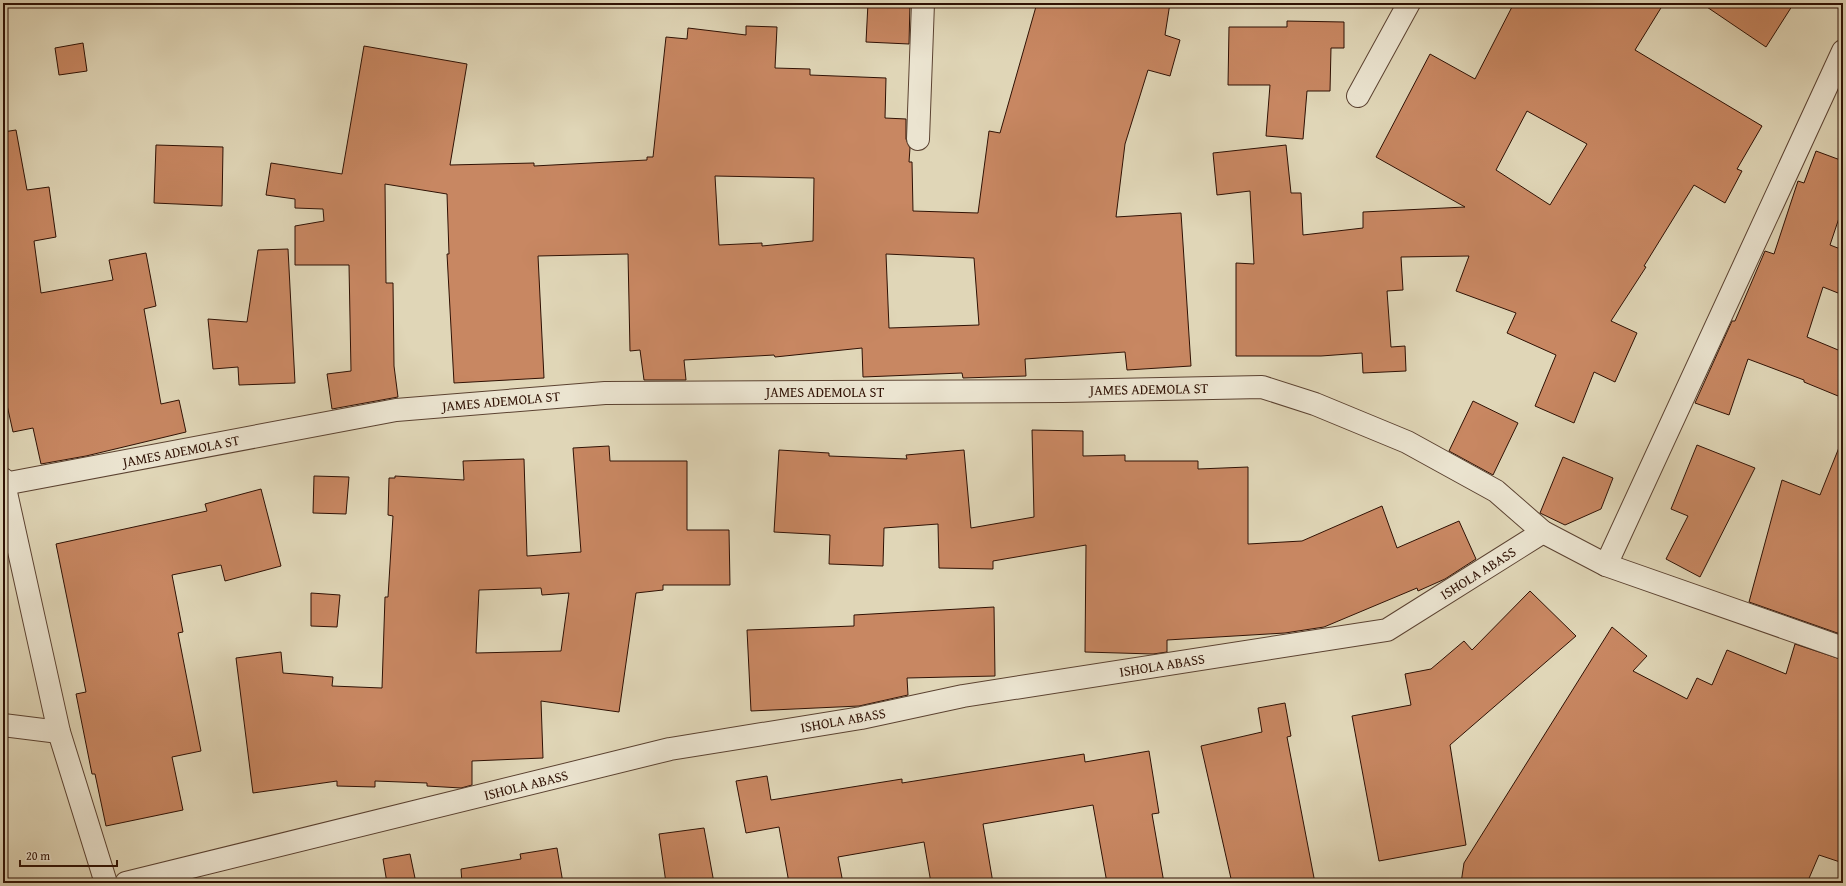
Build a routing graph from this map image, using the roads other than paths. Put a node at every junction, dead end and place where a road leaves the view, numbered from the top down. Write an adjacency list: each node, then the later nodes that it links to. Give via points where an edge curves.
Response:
1 (923, 3): 5 (street)
2 (1409, 3): 4 (street)
3 (1843, 51): 8 (street)
4 (1358, 96)
5 (918, 139)
6 (4, 481): 7 (street, JAMES ADEMOLA ST, via 396,410 605,393 1054,391 1262,387 1315,404 1407,442 1496,491); 11 (street)
7 (1543, 532): 8 (street, JAMES ADEMOLA ST); 13 (street, ISHOLA ABASS, via 1387,630 963,696 861,718 670,750)
8 (1606, 564): 9 (street, JAMES ADEMOLA ST)
9 (1843, 648)
10 (3, 725): 11 (street)
11 (59, 732): 12 (street)
12 (106, 883)
13 (126, 883)

